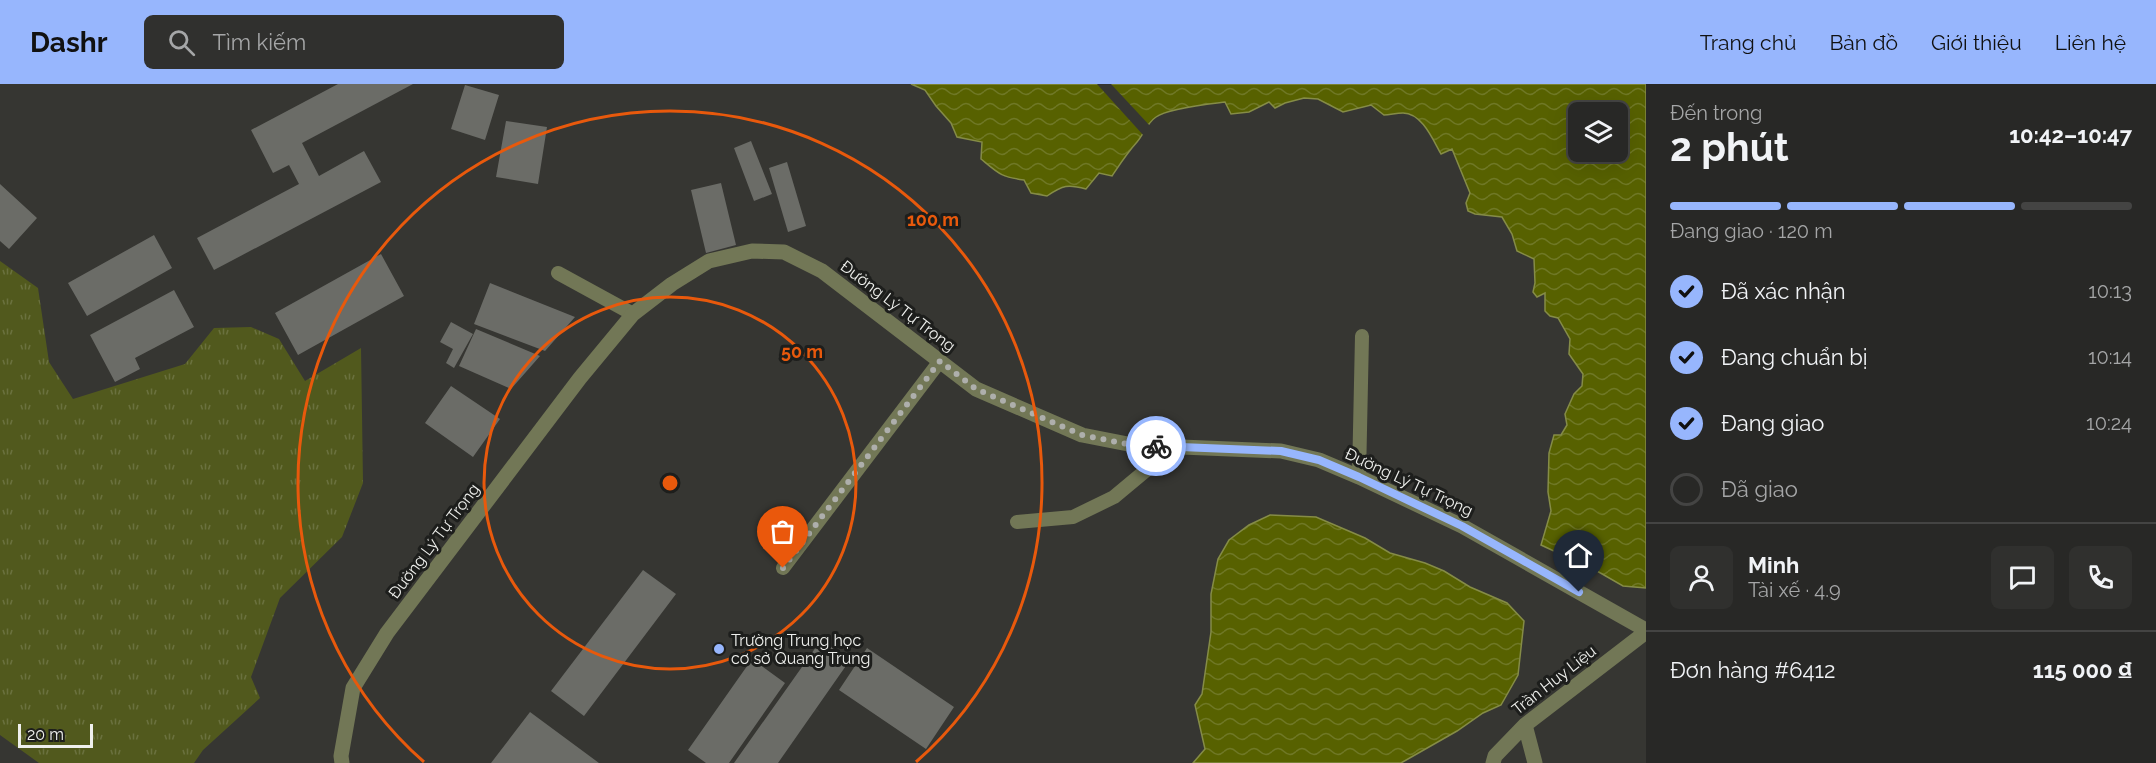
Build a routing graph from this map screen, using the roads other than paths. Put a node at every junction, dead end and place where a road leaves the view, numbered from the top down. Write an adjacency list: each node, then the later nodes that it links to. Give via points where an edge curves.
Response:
1 (558, 273): 2 (lane)
2 (633, 314): 4 (street, Đường Lý Tự Trọng, via 709,261 752,251 784,252 822,271); 11 (street, Đường Lý Tự Trọng, via 387,633 353,688)
3 (1362, 336): 6 (lane)
4 (940, 361): 5 (street, Đường Lý Tự Trọng, via 976,389 1082,435 1132,445); 8 (lane)
5 (1174, 447): 6 (street, Đường Lý Tự Trọng, via 1281,451 1319,460); 7 (lane, via 1114,497 1073,517)
6 (1359, 477): 9 (street, Đường Lý Tự Trọng, via 1462,526)
7 (1017, 522)
8 (783, 568)
9 (1646, 631): 10 (street, Trần Huy Liệu)
10 (1525, 725): 12 (street, Trần Huy Liệu); 13 (street)
11 (342, 763)
12 (1493, 763)
13 (1535, 763)

